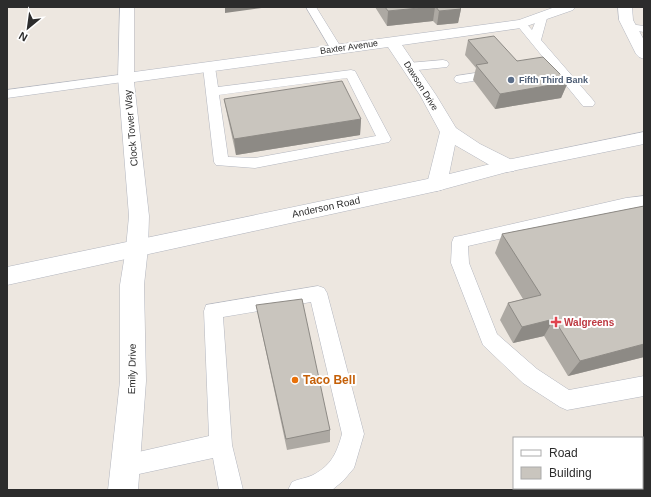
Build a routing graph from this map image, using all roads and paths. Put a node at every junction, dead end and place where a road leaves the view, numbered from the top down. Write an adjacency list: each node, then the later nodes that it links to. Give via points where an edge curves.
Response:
1 (127, 7): 19 (street, Clock Tower Way)
2 (311, 7): 11 (lane)
3 (568, 7): 5 (street, Baxter Avenue)
4 (625, 7): 7 (street)
5 (542, 18): 6 (street, Baxter Avenue); 9 (lane)
6 (521, 24): 9 (lane); 10 (street, Baxter Avenue)
7 (629, 27): 8 (lane); 12 (street)
8 (644, 29)
9 (535, 40): 14 (lane)
10 (392, 41): 11 (street, Baxter Avenue); 15 (street, Dawson Drive)
11 (336, 49): 16 (street, Baxter Avenue)
12 (644, 54)
13 (443, 64): 15 (lane)
14 (556, 65): 17 (lane); 23 (lane)
15 (408, 66): 24 (street, Dawson Drive)
16 (209, 67): 19 (street, Baxter Avenue); 21 (lane)
17 (542, 67)
18 (482, 76): 20 (lane)
19 (126, 78): 22 (lane); 29 (street, Clock Tower Way, via 139,216)
20 (460, 79)
21 (212, 92): 21 (lane, via 221,162 255,163 384,139 350,74)
22 (7, 94)
23 (588, 103)
24 (449, 132): 26 (street, Dawson Drive); 27 (street)
25 (644, 138): 26 (street, Anderson Road)
26 (507, 166): 27 (street, Anderson Road)
27 (437, 184): 29 (street, Anderson Road)
28 (644, 202): 31 (lane, via 460,242 460,263 490,339 530,376 567,400)
29 (137, 248): 30 (street, Anderson Road); 33 (street, Emily Drive, via 132,285 133,381)
30 (7, 276)
31 (644, 386)
32 (221, 445): 33 (lane); 34 (lane); 35 (lane, via 213,310 318,293 353,434 346,460 335,473 318,486)
33 (124, 478)
34 (231, 490)
35 (300, 490)

